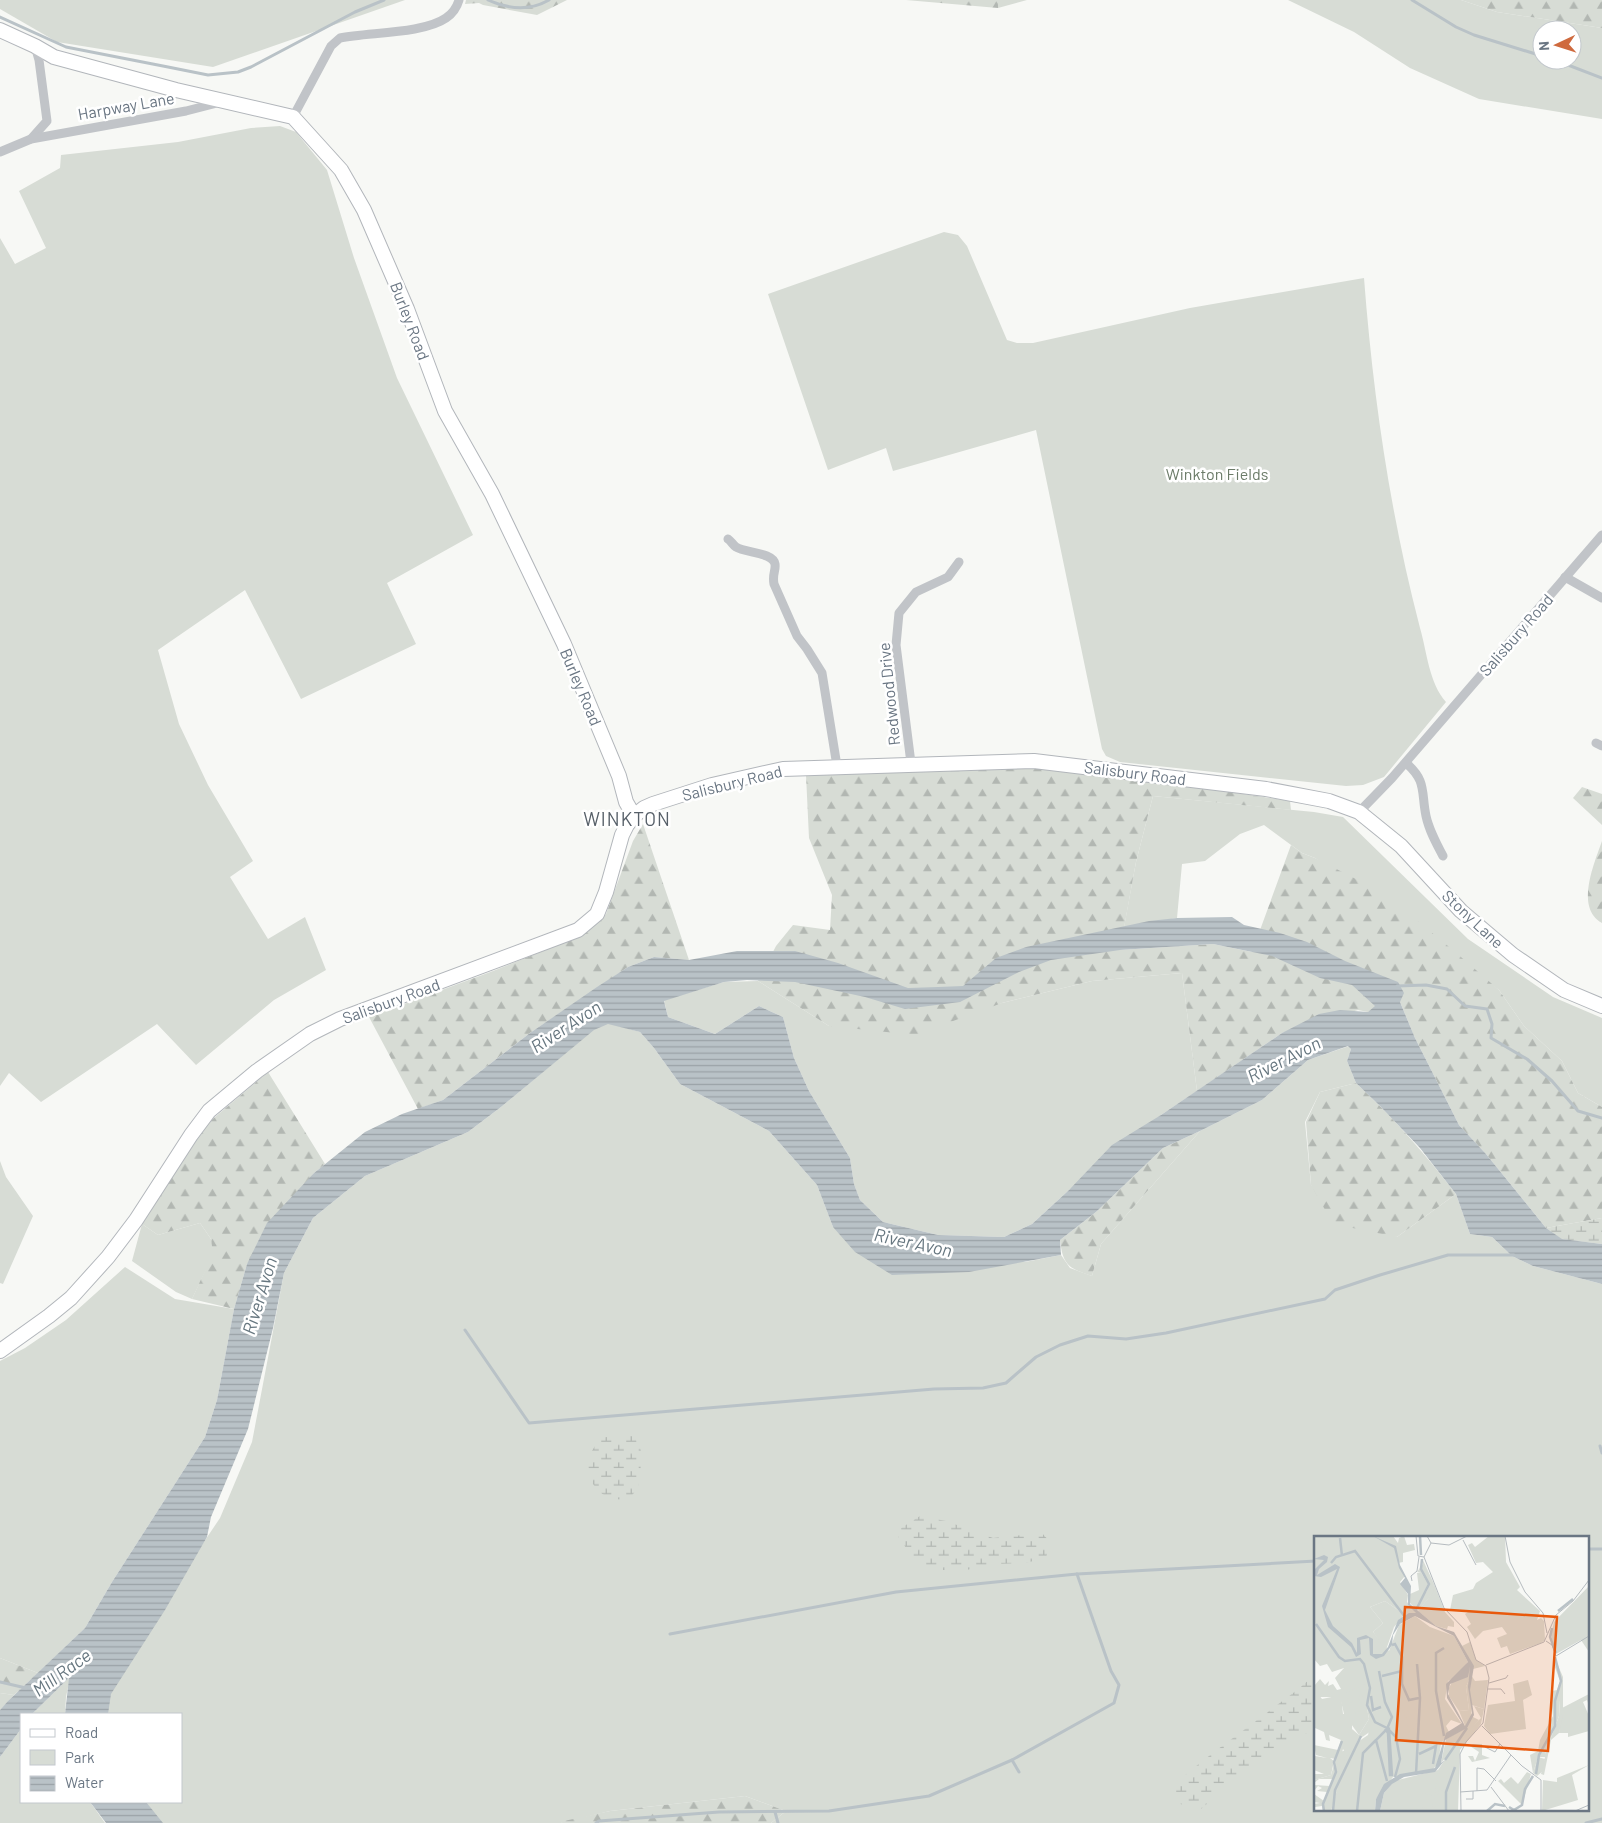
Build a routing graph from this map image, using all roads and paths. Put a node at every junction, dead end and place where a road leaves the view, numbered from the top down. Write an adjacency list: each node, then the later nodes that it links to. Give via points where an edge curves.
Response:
1 (459, 0): 5 (street, via 448,18 416,29 340,38 331,46)
2 (0, 30): 3 (main road)
3 (35, 46): 4 (main road, via 54,57); 6 (street, Harpway Lane, via 47,121)
4 (225, 101): 5 (main road); 6 (street, Harpway Lane, via 186,111)
5 (293, 117): 17 (main road, Burley Road, via 341,170 364,210 407,309 445,411 492,494 564,644)
6 (31, 138): 7 (street, Harpway Lane)
7 (0, 152)
8 (1602, 536): 11 (street, Salisbury Road)
9 (728, 539): 15 (street, via 737,548 767,556 774,562 774,584 797,636 822,674)
10 (960, 562): 14 (street, Redwood Drive, via 948,577 916,592 899,613 896,645)
11 (1565, 577): 12 (street); 13 (street, Salisbury Road)
12 (1602, 598)
13 (1406, 762): 16 (street, Salisbury Road); 18 (street, via 1416,771 1424,792 1426,816 1433,839)
14 (911, 764): 15 (main road, Salisbury Road); 16 (main road, Salisbury Road, via 1034,761 1084,766 1293,793)
15 (837, 766): 17 (main road, Salisbury Road, via 783,769 712,785 653,804)
16 (1359, 812): 19 (main road, Stony Lane, via 1401,846 1461,911 1513,955 1564,990)
17 (634, 816): 20 (main road, Salisbury Road, via 622,835 597,914 578,930 340,1019 310,1034 257,1071 209,1111 136,1220 102,1264 63,1304)
18 (1443, 856)
19 (1602, 1006)
20 (0, 1351)

